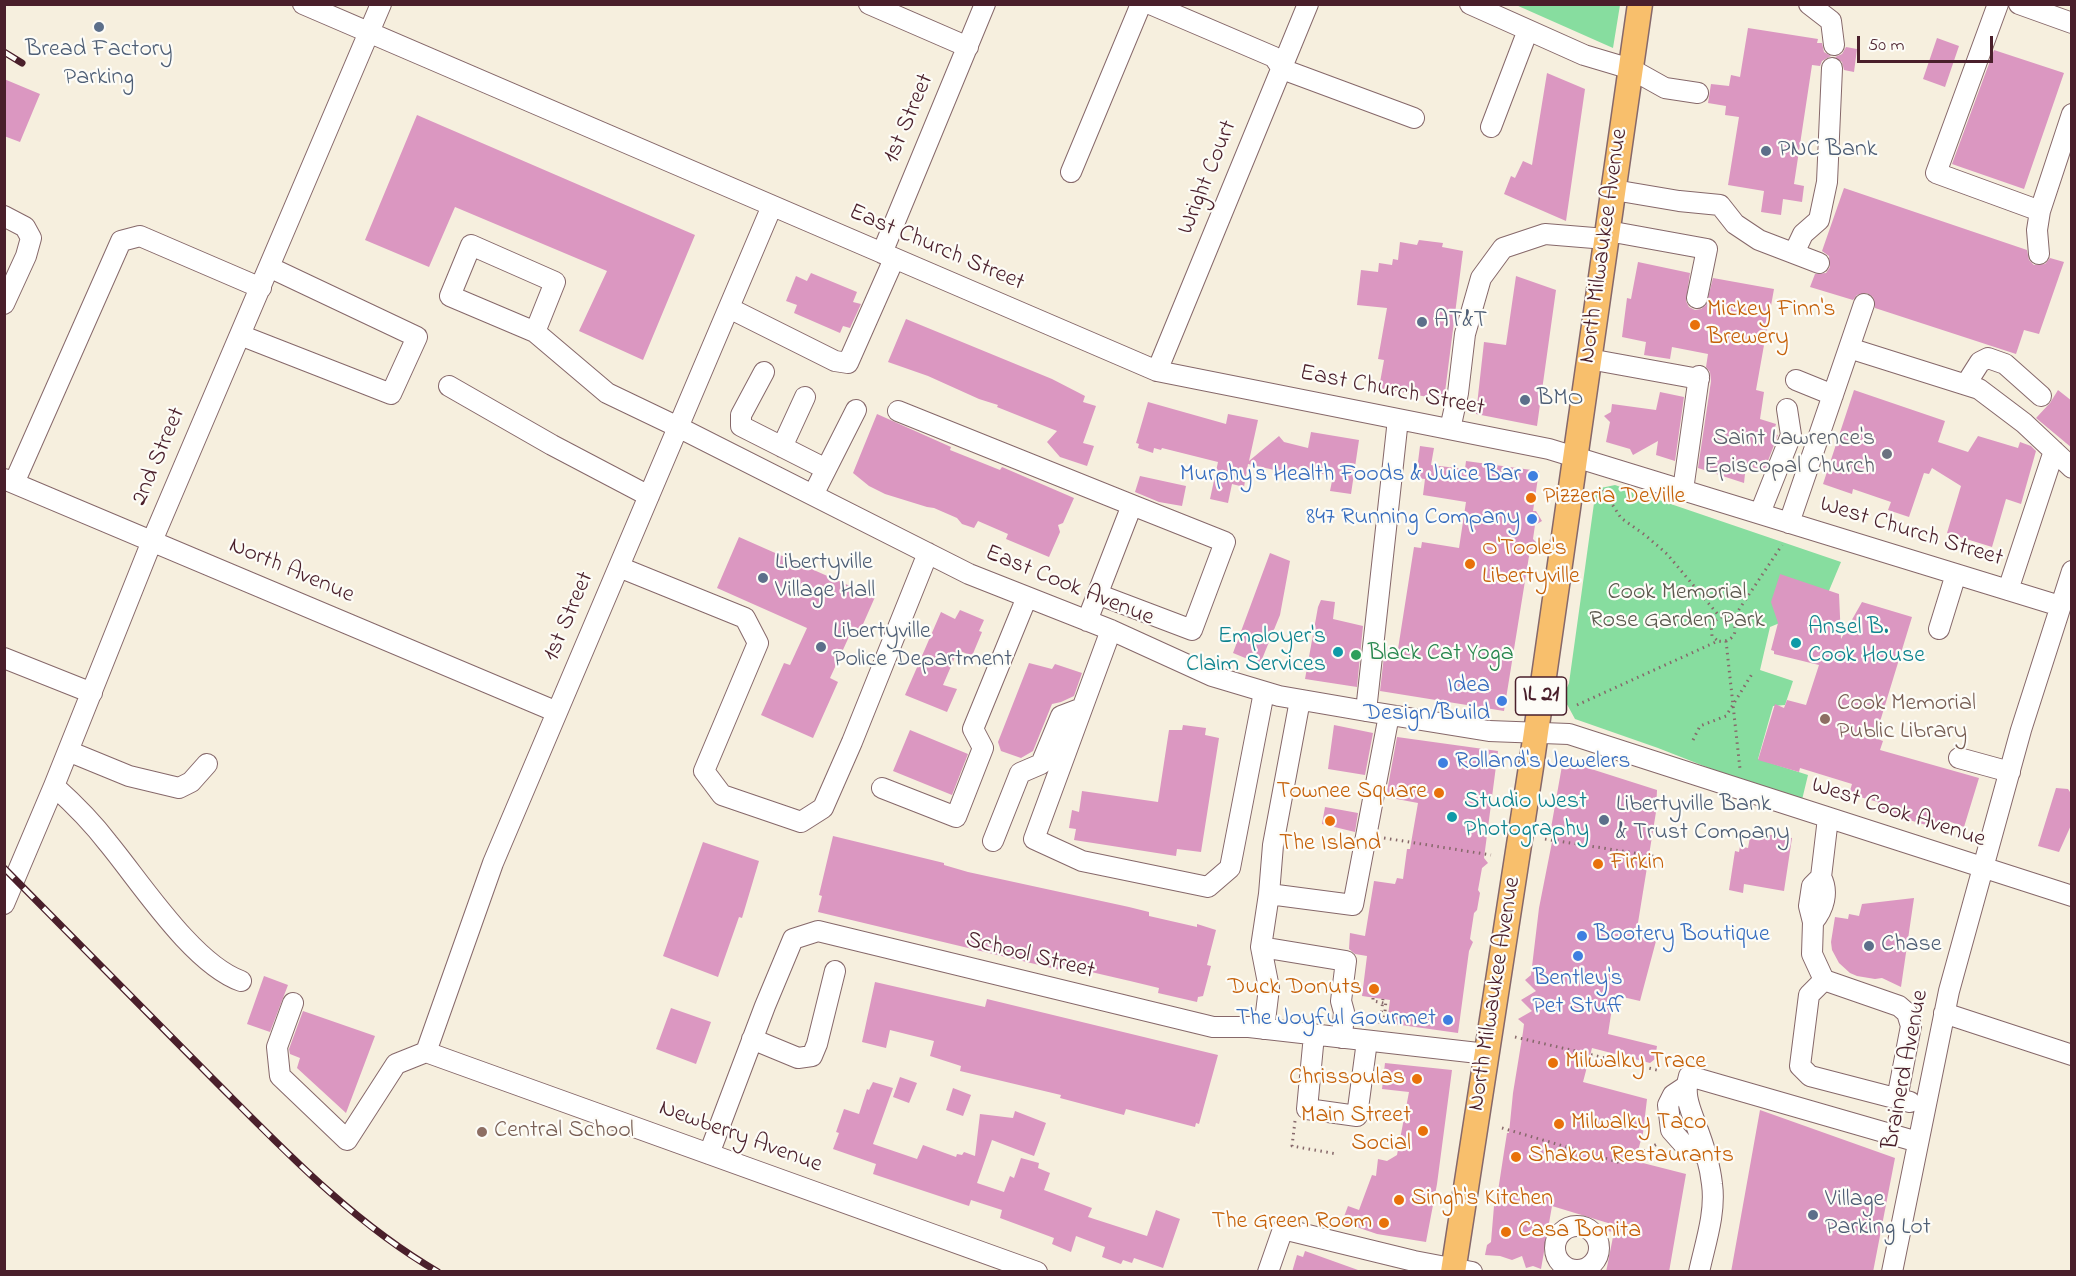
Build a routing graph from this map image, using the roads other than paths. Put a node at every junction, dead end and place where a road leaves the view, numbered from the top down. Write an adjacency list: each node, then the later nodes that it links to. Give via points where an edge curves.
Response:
1 (303, 4): 15 (street, East Church Street)
2 (381, 4): 15 (street, 2nd Street)
3 (869, 4): 17 (street)
4 (985, 4): 17 (street, 1st Street)
5 (1141, 4): 25 (street)
6 (1150, 4): 19 (street, via 1274,57)
7 (1308, 4): 19 (street, Wright Court)
8 (1470, 4): 14 (street)
9 (1640, 4): 20 (main road, North Milwaukee Avenue / IL 21)
10 (1809, 4): 16 (street, via 1831,21)
11 (1998, 4): 28 (street, via 1936,173)
12 (2019, 4): 13 (street)
13 (2072, 23)
14 (1528, 30): 20 (street, via 1584,55); 24 (street)
15 (369, 33): 27 (street, East Church Street); 35 (street, 2nd Street)
16 (1833, 45)
17 (968, 47): 33 (street, 1st Street)
18 (1832, 68): 31 (street, via 1827,182 1819,220 1803,234)
19 (1282, 69): 23 (street); 45 (street, Wright Court)
20 (1631, 69): 21 (street, via 1665,88); 26 (main road, North Milwaukee Avenue / IL 21)
21 (1698, 93)
22 (2072, 114): 28 (street)
23 (1414, 118)
24 (1491, 127)
25 (1071, 172)
26 (1614, 190): 30 (main road, North Milwaukee Avenue / IL 21); 31 (street, via 1720,205 1735,224 1759,240)
27 (772, 206): 33 (street, East Church Street); 40 (street, 1st Street)
28 (2040, 211): 32 (street)
29 (4, 216): 38 (street, via 25,227 31,238)
30 (1607, 235): 37 (street, via 1707,249); 44 (main road, North Milwaukee Avenue / IL 21); 58 (street, via 1545,234 1503,248 1481,278 1465,334)
31 (1794, 254): 34 (street)
32 (2039, 254)
33 (888, 256): 40 (street, 1st Street, via 848,363 835,361); 45 (street, East Church Street)
34 (1819, 262)
35 (269, 267): 36 (street, 2nd Street); 42 (street, via 417,337 391,394)
36 (261, 288): 42 (street, 2nd Street); 64 (street, via 140,236 121,241)
37 (1697, 298)
38 (4, 304)
39 (1864, 304): 43 (street)
40 (729, 308): 57 (street, 1st Street)
41 (535, 332): 41 (street, East Cook Avenue, via 450,296 471,245 555,282); 57 (street, East Cook Avenue, via 607,393)
42 (240, 335): 71 (street, 2nd Street)
43 (1849, 348): 48 (street); 50 (street)
44 (1589, 359): 61 (main road, North Milwaukee Avenue / IL 21); 65 (street, via 1699,378)
45 (1157, 371): 56 (street, East Church Street)
46 (764, 372): 59 (street, via 741,415 741,426)
47 (1796, 380): 50 (street)
48 (1966, 384): 51 (street, via 1980,362 1988,358 2005,364); 60 (street, via 1984,392)
49 (449, 386): 67 (street)
50 (1833, 395): 70 (street)
51 (2041, 396)
52 (805, 397): 59 (street)
53 (1787, 409): 69 (street, via 1791,435)
54 (856, 410): 63 (street)
55 (898, 411): 68 (street)
56 (1398, 419): 58 (street, East Church Street); 88 (street)
57 (678, 427): 66 (street, East Cook Avenue); 67 (street, 1st Street)
58 (1450, 429): 61 (street, East Church Street)
59 (782, 447): 63 (street)
60 (2054, 451): 62 (street); 76 (street)
61 (1575, 456): 65 (street, West Church Street); 91 (main road, North Milwaukee Avenue / IL 21)
62 (2072, 468)
63 (826, 469): 66 (street)
64 (10, 481): 71 (street, North Avenue)
65 (1683, 490): 69 (street, West Church Street)
66 (813, 495): 72 (street, East Cook Avenue)
67 (649, 496): 73 (street, 1st Street)
68 (1132, 505): 77 (street); 77 (street, via 1225,542 1192,630)
69 (1760, 513): 70 (street, West Church Street)
70 (1789, 523): 75 (street, West Church Street)
71 (152, 541): 85 (street, 2nd Street); 89 (street, North Avenue)
72 (928, 553): 73 (street, via 823,808 801,822 722,795 704,771 758,643 745,618); 78 (street, East Cook Avenue)
73 (619, 567): 89 (street, 1st Street)
74 (2072, 571): 79 (street, Brainerd Avenue)
75 (1956, 574): 76 (street, West Church Street); 81 (street)
76 (2008, 590): 79 (street, West Church Street)
77 (1097, 594): 80 (street)
78 (1027, 597): 80 (street, East Cook Avenue); 97 (street, via 973,729 983,748 956,817)
79 (2060, 606): 95 (street, Brainerd Avenue)
80 (1087, 621): 82 (street, East Cook Avenue)
81 (1939, 629)
82 (1111, 630): 84 (street, East Cook Avenue, via 1212,676); 87 (street)
83 (4, 658): 85 (street)
84 (1264, 692): 86 (street, East Cook Avenue); 87 (street, via 1230,868 1208,887 1082,861 1035,839)
85 (92, 693): 92 (street, 2nd Street)
86 (1300, 700): 88 (street, East Cook Avenue); 101 (street)
87 (1082, 708): 99 (street, via 1060,716 1041,764 1020,773)
88 (1366, 711): 90 (street, East Cook Avenue)
89 (557, 712): 116 (street, 1st Street, via 493,863)
90 (1389, 715): 91 (street, East Cook Avenue, via 1489,731); 101 (street, via 1353,905)
91 (1535, 733): 98 (street, West Cook Avenue, via 1569,734); 117 (main road, North Milwaukee Avenue / IL 21)
92 (68, 751): 94 (street, via 129,776 179,788 191,782); 96 (street, 2nd Street)
93 (1959, 758): 95 (street)
94 (207, 764)
95 (2010, 772): 100 (street, Brainerd Avenue)
96 (54, 786): 103 (street, 2nd Street); 107 (street, via 107,841 206,960)
97 (882, 788)
98 (1828, 818): 100 (street, West Cook Avenue); 106 (street, via 1821,877 1812,886 1809,906 1812,954)
99 (993, 841)
100 (1984, 868): 102 (street, West Cook Avenue); 109 (street, Brainerd Avenue)
101 (1269, 894): 104 (street)
102 (2072, 896)
103 (4, 904)
104 (1261, 947): 110 (street, via 1269,988); 112 (street, via 1346,961)
105 (835, 970): 113 (street, via 812,1056 798,1058)
106 (1824, 980): 115 (street, via 1899,1006 1907,1013 1911,1026); 120 (street, via 1809,996 1800,1066 1810,1076)
107 (241, 981)
108 (293, 1003): 116 (street, via 278,1047 280,1076 347,1140 396,1064)
109 (1944, 1013): 118 (street); 119 (street, Brainerd Avenue)
110 (1264, 1029): 111 (street, School Street); 113 (street, School Street, via 1213,1028 818,931 793,939)
111 (1314, 1035): 112 (street, School Street); 114 (street, via 1307,1109 1357,1116)
112 (1342, 1038): 114 (street, School Street)
113 (752, 1039): 123 (street, School Street)
114 (1367, 1041): 117 (street, School Street)
115 (1907, 1050): 119 (street); 120 (street)
116 (426, 1052): 123 (street, Newberry Avenue)
117 (1487, 1054): 124 (main road, North Milwaukee Avenue / IL 21)
118 (2072, 1055)
119 (1935, 1058): 121 (street, Brainerd Avenue)
120 (1897, 1099): 121 (street)
121 (1926, 1106): 122 (street, Brainerd Avenue)
122 (1918, 1142): 127 (street, via 1830,1125 1689,1076 1685,1087 1689,1107 1713,1184 1713,1209); 128 (street, Brainerd Avenue)
123 (709, 1154): 125 (street, Newberry Avenue)
124 (1459, 1270): 126 (street, via 1283,1229)
125 (1037, 1272)
126 (1268, 1272)
127 (1699, 1272)
128 (1892, 1272)

